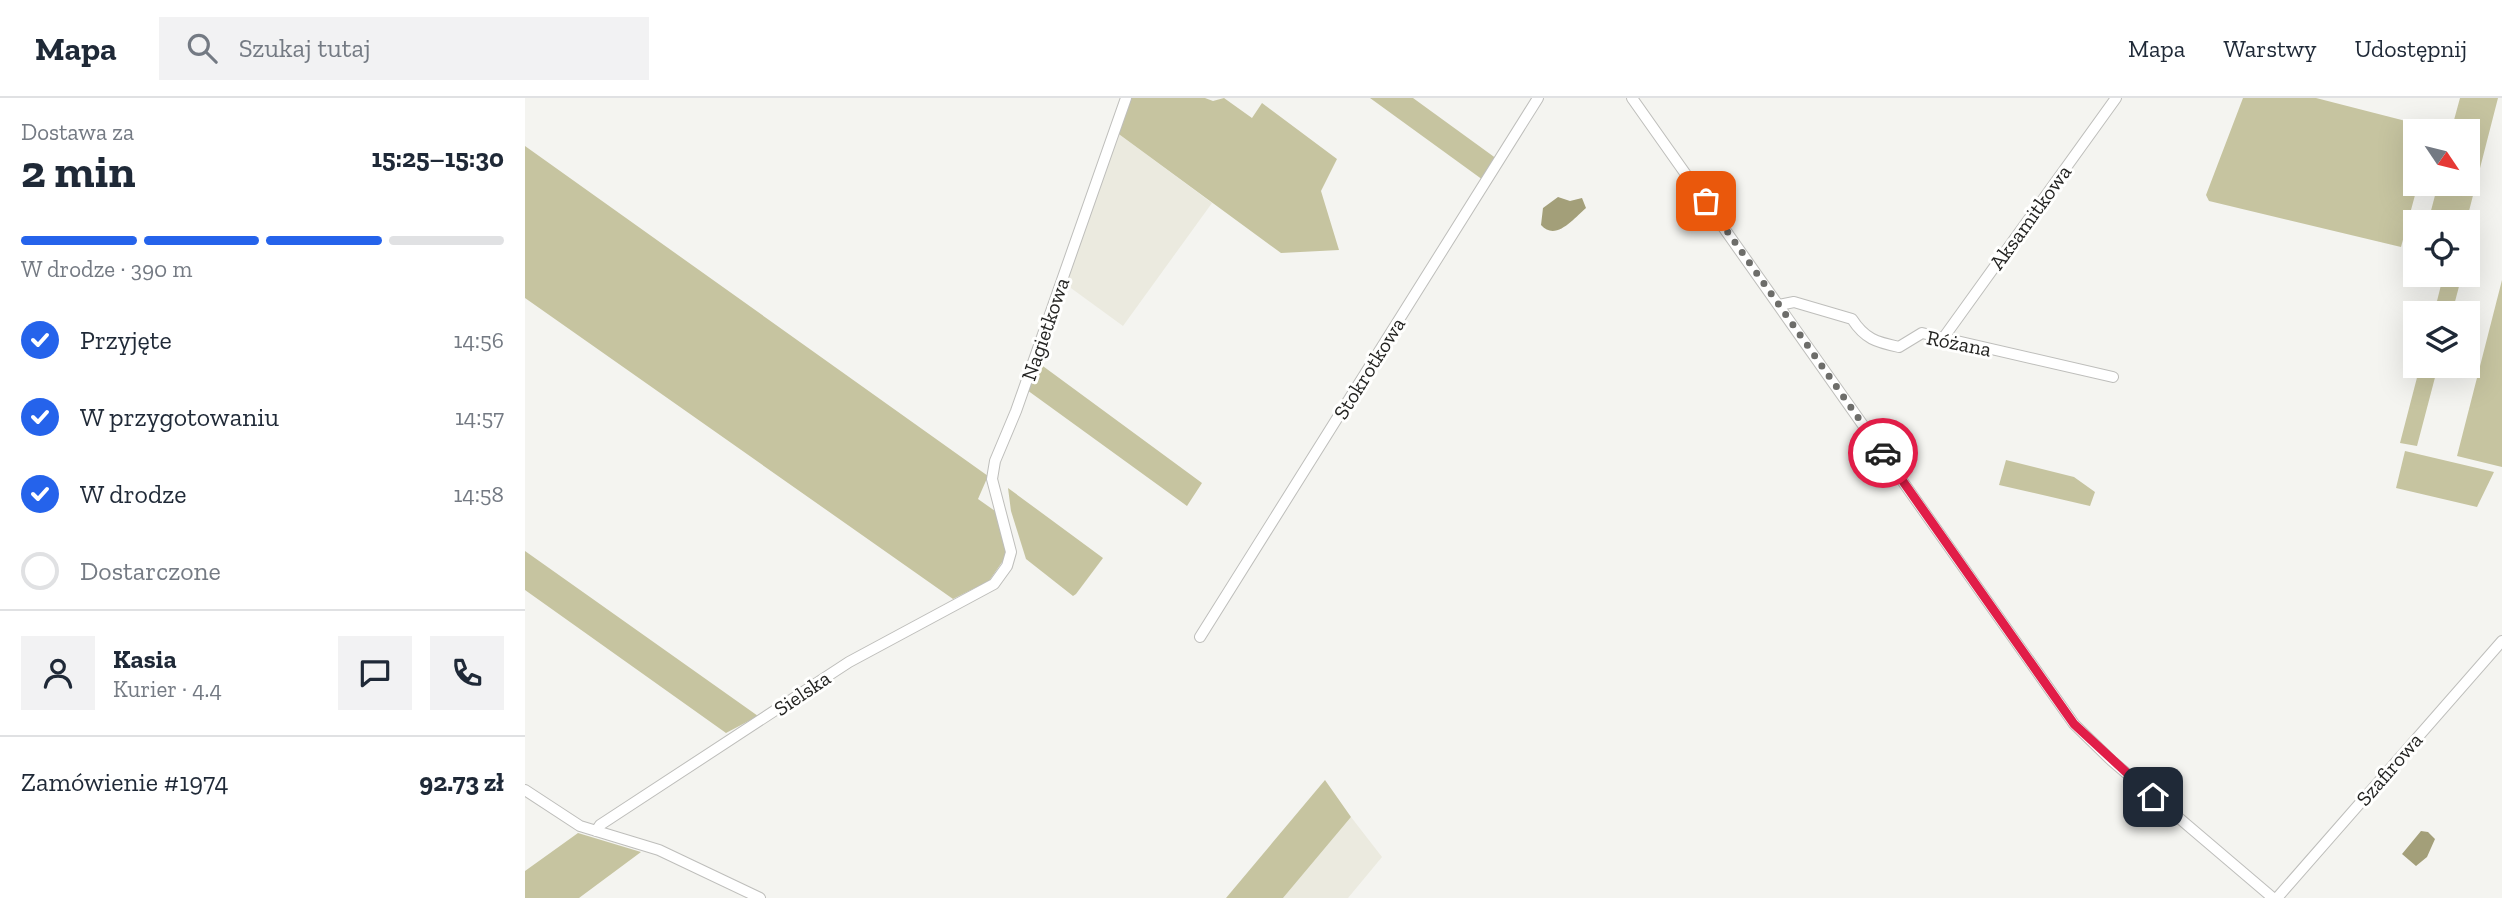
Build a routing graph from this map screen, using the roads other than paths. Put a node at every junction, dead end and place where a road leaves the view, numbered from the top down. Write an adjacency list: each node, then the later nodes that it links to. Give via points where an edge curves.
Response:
1 (1126, 98): 8 (street, Nagietkowa, via 995,461 993,492)
2 (1538, 98): 9 (street, Stokrotkowa)
3 (1632, 98): 5 (street)
4 (2116, 98): 6 (street, Aksamitkowa)
5 (1779, 304): 6 (street, Różana, via 1794,302 1852,319 1873,342 1899,347 1922,333); 14 (street, via 2089,741)
6 (1944, 337): 7 (street, Różana)
7 (2113, 377)
8 (1010, 561): 12 (street, Sielska, via 994,584 849,662)
9 (1200, 637)
10 (2502, 641): 14 (street, Szafirowa)
11 (525, 790): 12 (street, via 570,821)
12 (596, 831): 13 (street, via 659,850)
13 (760, 898)
14 (2275, 898)

